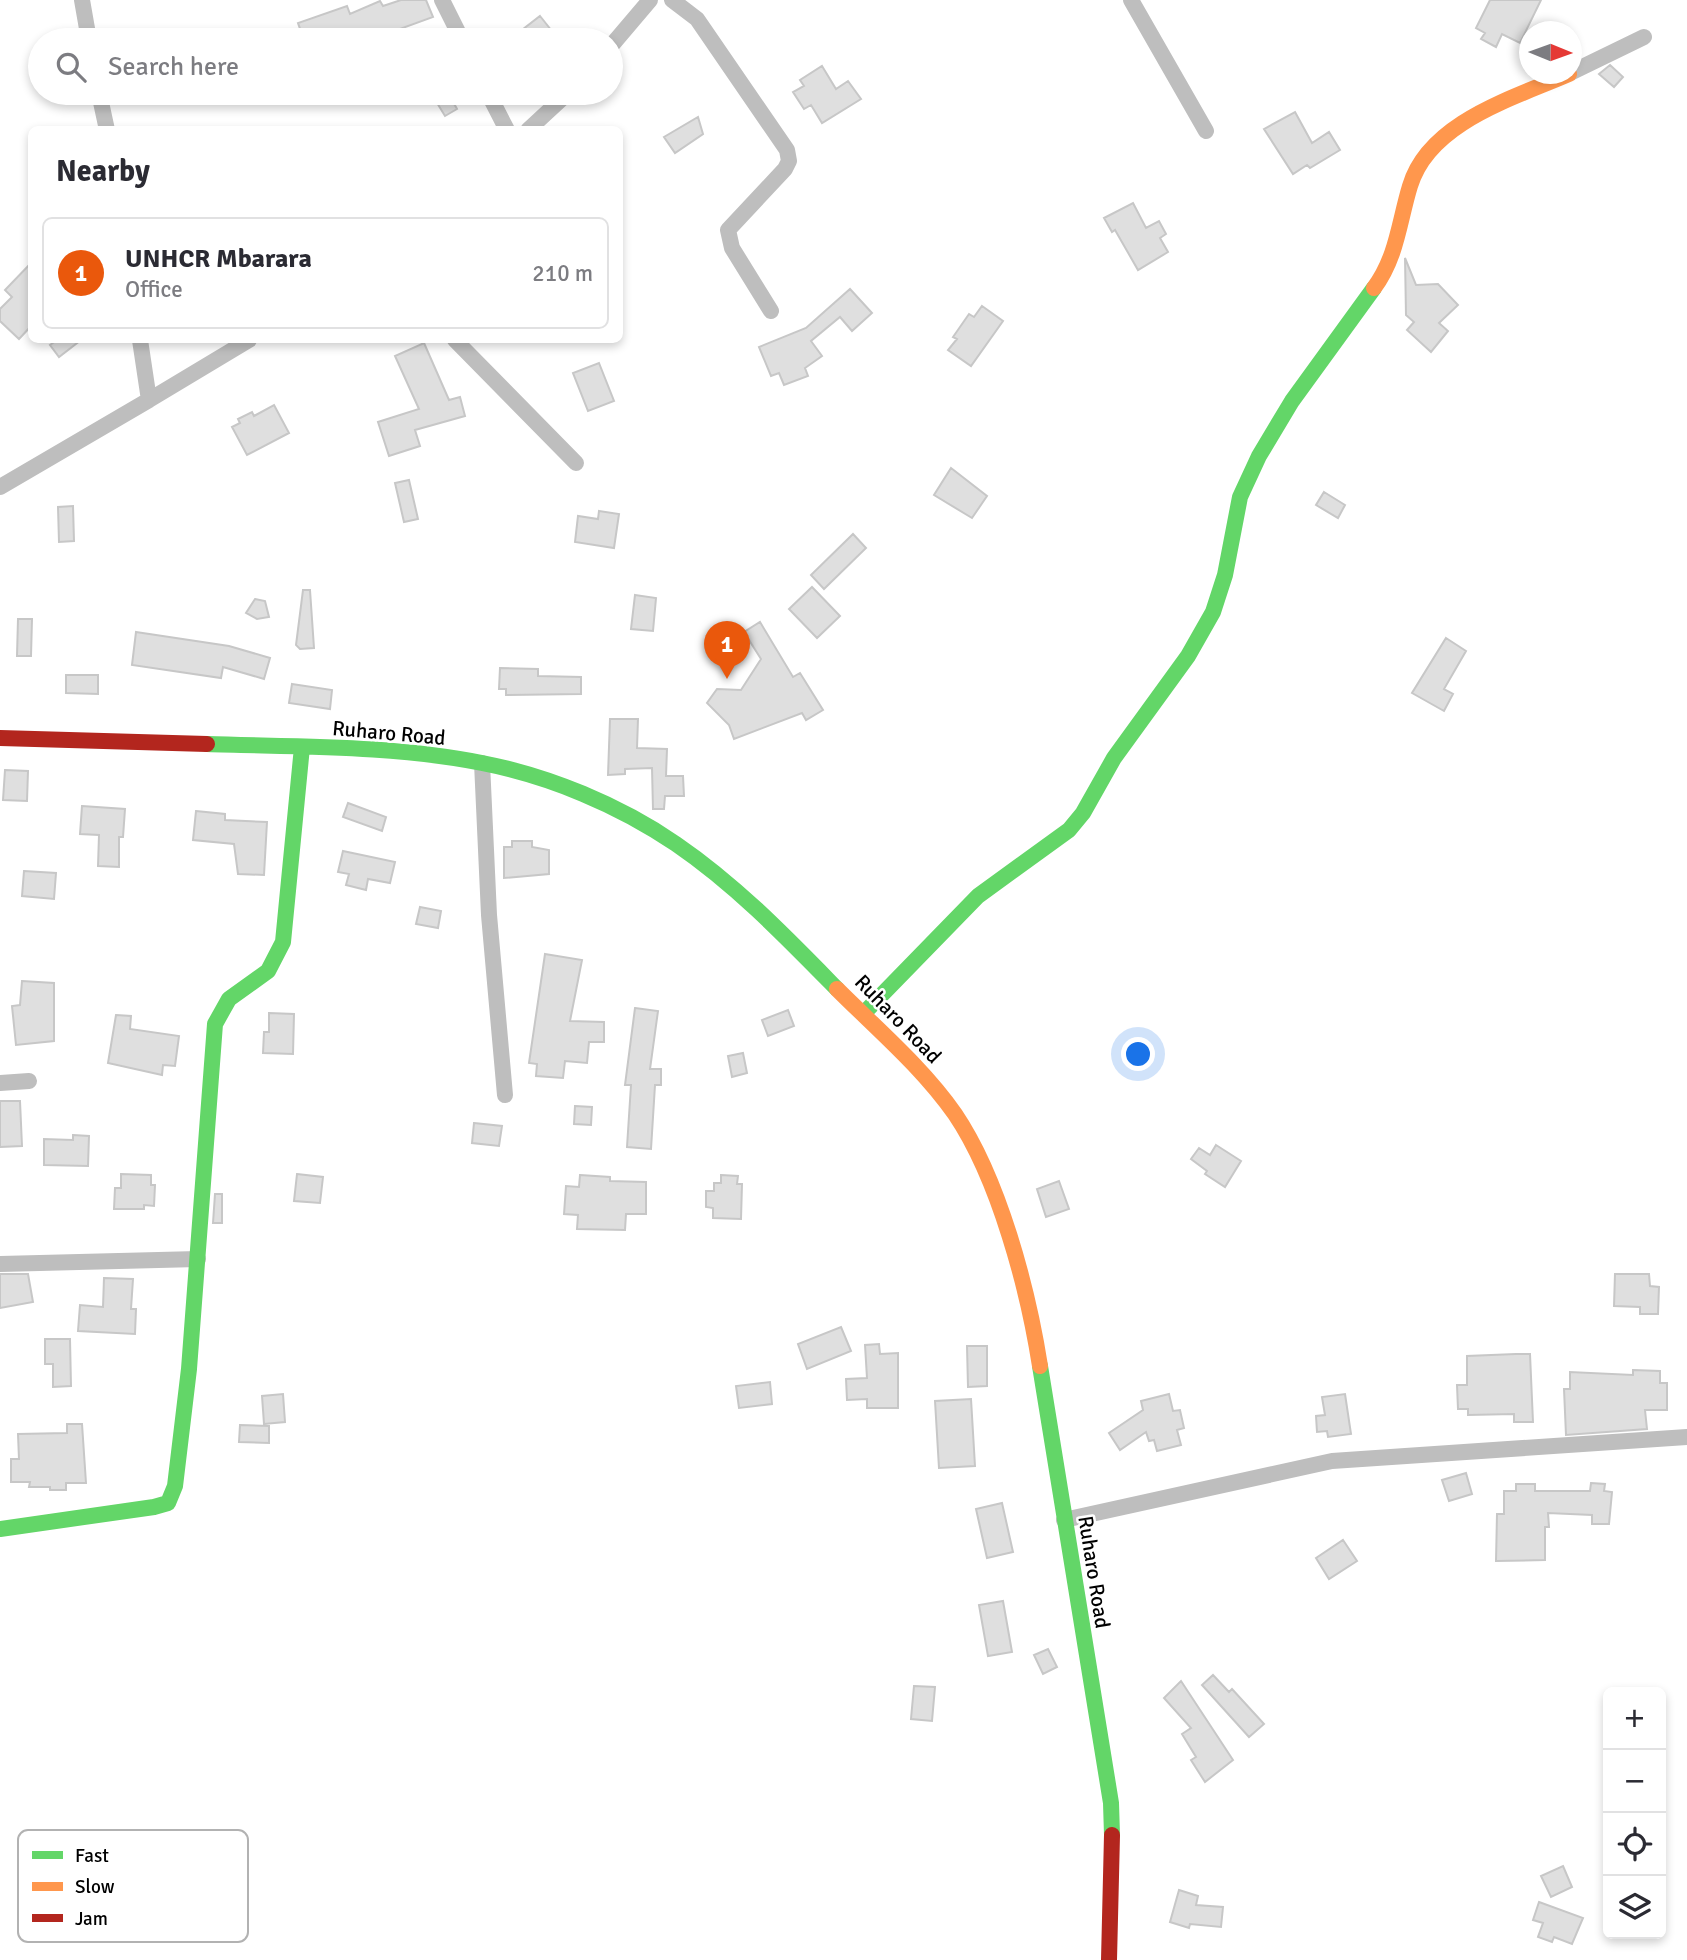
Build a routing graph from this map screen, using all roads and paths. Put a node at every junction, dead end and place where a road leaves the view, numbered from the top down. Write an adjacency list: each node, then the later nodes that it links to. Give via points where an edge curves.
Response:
1 (82, 0): 6 (street)
2 (442, 0): 7 (street)
3 (650, 0): 8 (street)
4 (673, 0): 19 (street, via 696,19 787,150 785,169 728,230 732,248)
5 (1131, 0): 18 (street)
6 (87, 28)
7 (456, 28)
8 (623, 32)
9 (1644, 37): 10 (street)
10 (1582, 67)
11 (1547, 84): 29 (street, via 1447,133 1422,156 1412,178 1397,249 1386,272 1291,404 1245,483 1234,514 1221,590 1193,649 1113,761 1081,817 978,897)
12 (102, 105): 15 (street)
13 (494, 105): 16 (street)
14 (555, 105): 17 (street)
15 (106, 126)
16 (505, 126)
17 (532, 126)
18 (1206, 131)
19 (771, 311)
20 (140, 343): 23 (street)
21 (244, 343): 23 (street)
22 (458, 343): 24 (street)
23 (149, 400): 25 (street)
24 (576, 463)
25 (0, 487)
26 (0, 738): 27 (street, Ruharo Road)
27 (302, 747): 28 (street, Ruharo Road); 33 (street, via 286,930 280,950 268,971 228,997 216,1017)
28 (482, 763): 29 (street, Ruharo Road, via 578,792 622,811 676,844 762,914); 32 (street, via 489,915)
29 (864, 1013): 36 (street, Ruharo Road, via 927,1079 980,1154 1030,1304)
30 (29, 1081): 31 (street)
31 (0, 1083)
32 (505, 1095)
33 (198, 1259): 34 (street); 37 (street, via 179,1469 168,1503)
34 (0, 1264)
35 (1687, 1437): 36 (street, via 1332,1461)
36 (1064, 1520): 38 (street, Ruharo Road, via 1111,1803)
37 (0, 1529)
38 (1109, 1960)

